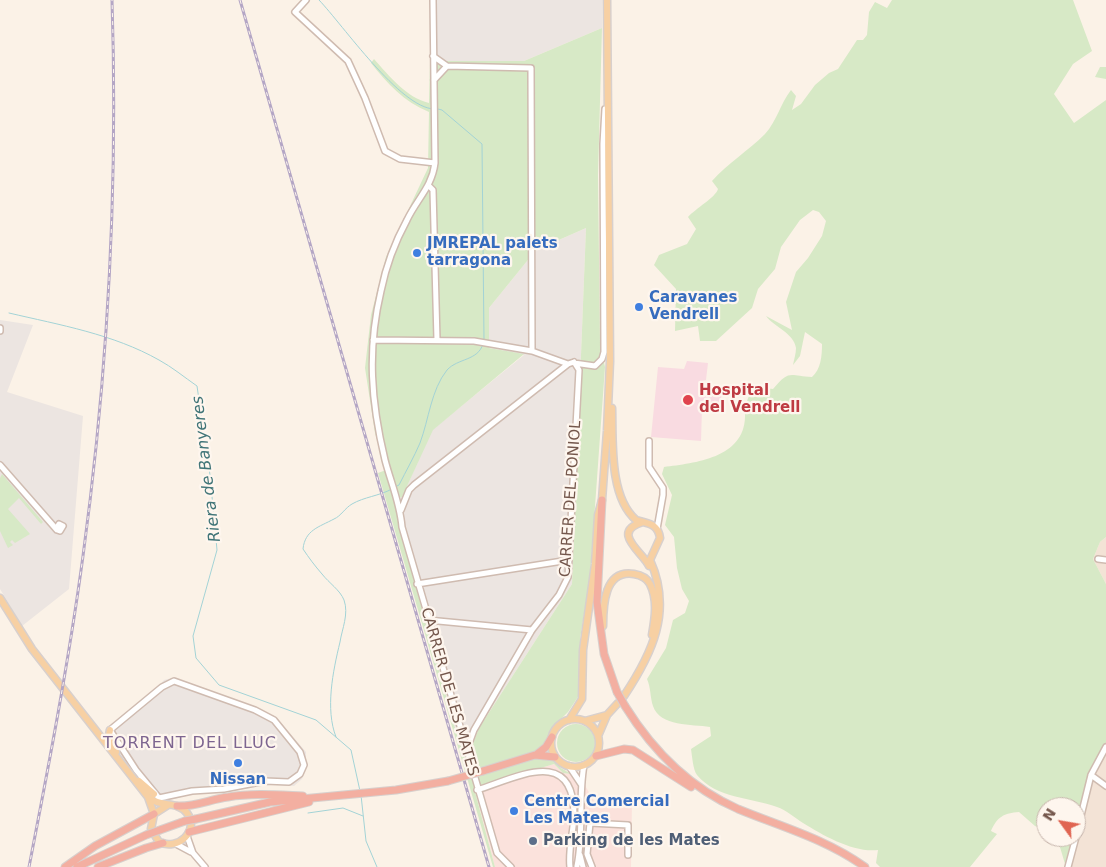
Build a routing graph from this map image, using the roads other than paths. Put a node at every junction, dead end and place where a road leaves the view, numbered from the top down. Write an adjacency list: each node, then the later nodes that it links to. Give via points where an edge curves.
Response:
1 (306, 0): 11 (street, via 295,12 348,61 385,151 400,159)
2 (433, 0): 5 (street)
3 (608, 0): 4 (main road)
4 (608, 23): 16 (street, via 603,144 604,352 595,366); 17 (main road)
5 (433, 56): 6 (street); 8 (street)
6 (440, 61): 7 (street); 8 (street)
7 (447, 66): 9 (street); 15 (street, via 531,68)
8 (433, 67): 9 (street); 10 (street)
9 (440, 71): 10 (street)
10 (434, 80): 11 (street)
11 (435, 163): 12 (street)
12 (429, 186): 13 (street, CARRER DE LES MATES, via 407,219 391,253); 14 (street, via 433,190)
13 (373, 340): 14 (street); 21 (street, CARRER DE LES MATES, via 371,388)
14 (436, 340): 15 (street, via 480,342)
15 (532, 351): 16 (street)
16 (571, 363): 21 (street, via 414,485); 29 (street, CARRER DEL PONIOL, via 579,370)
17 (609, 392): 20 (main road); 23 (main road, via 615,472 627,509 636,520)
18 (650, 441): 22 (street, via 649,467 663,488 663,504)
19 (0, 465): 24 (street)
20 (602, 500): 35 (highway, via 597,602); 41 (main road, via 583,650 582,698)
21 (400, 510): 31 (street, CARRER DE LES MATES)
22 (658, 516): 23 (street); 25 (street)
23 (646, 523): 25 (main road); 27 (main road, via 633,527 629,536 632,547)
24 (54, 526)
25 (657, 529): 26 (main road, via 660,538)
26 (653, 551): 27 (main road); 37 (main road, via 650,560 660,607 656,640)
27 (640, 553): 36 (main road, via 647,561 655,587 657,621)
28 (1098, 559): 30 (street)
29 (569, 560): 31 (street); 34 (street, CARRER DEL PONIOL, via 568,577 559,595)
30 (1106, 560)
31 (417, 584): 33 (street, CARRER DE LES MATES)
32 (0, 598): 55 (main road, via 32,649)
33 (428, 620): 34 (street); 43 (street, CARRER DE LES MATES)
34 (532, 630): 45 (street, CARRER DEL PONIOL)
35 (602, 642): 36 (main road, via 607,589 616,578 629,573 650,582 655,602); 39 (highway, bridge)
36 (651, 644): 37 (main road)
37 (649, 654): 38 (main road)
38 (624, 696)
39 (621, 705): 40 (main road); 66 (highway, via 671,765 701,789)
40 (607, 715): 42 (main road); 46 (main road)
41 (569, 720): 42 (main road); 47 (main road, via 560,725)
42 (585, 721): 46 (main road)
43 (458, 724): 45 (street, via 463,732); 48 (street, CARRER DE LES MATES)
44 (110, 730): 55 (main road, via 111,742); 61 (street); 61 (street, via 162,687 174,681 274,720 303,758 300,774 289,782 264,781 192,791 167,798)
45 (474, 730): 48 (street, CARRER DEL PONIOL); 50 (street, CARRER DEL PONIOL)
46 (598, 736): 52 (main road)
47 (552, 737): 51 (highway, via 546,747); 53 (main road)
48 (462, 739): 50 (street, CARRER DE LES MATES)
49 (1106, 747): 57 (street)
50 (466, 752): 60 (street, CARRER DE LES MATES)
51 (535, 755): 53 (highway); 62 (highway, bridge, via 448,780)
52 (596, 756): 54 (main road); 66 (highway, via 624,748 633,750 707,797)
53 (555, 757): 56 (main road)
54 (584, 765): 56 (main road); 59 (street)
55 (123, 766): 61 (main road)
56 (569, 766): 59 (street)
57 (1091, 775): 58 (street); 63 (street)
58 (1106, 786)
59 (582, 787): 68 (street)
60 (477, 790): 80 (street, CARRER DE LES MATES, via 496,853); 81 (street, via 541,770 553,771 563,778 570,790 574,815)
61 (151, 795): 64 (main road, via 156,802); 67 (main road)
62 (336, 796): 65 (highway, via 266,794); 70 (highway); 77 (highway, bridge, via 270,802 185,821)
63 (1086, 797)
64 (168, 805): 65 (main road); 67 (main road)
65 (177, 806): 70 (main road, via 190,819)
66 (736, 808): 84 (highway, via 822,841)
67 (154, 814): 71 (main road, via 150,825 152,833); 76 (highway, via 95,846)
68 (582, 823): 69 (street); 82 (street)
69 (590, 823): 75 (street, via 628,825); 83 (street, via 587,854)
70 (188, 834): 72 (main road); 74 (street)
71 (163, 843): 72 (main road); 78 (highway)
72 (176, 844): 74 (street)
73 (1073, 847): 85 (street)
74 (193, 853): 79 (street)
75 (628, 855)
76 (65, 867)
77 (77, 867)
78 (98, 867)
79 (205, 867)
80 (511, 867)
81 (570, 867)
82 (579, 867)
83 (592, 867)
84 (865, 867)
85 (1068, 867)

